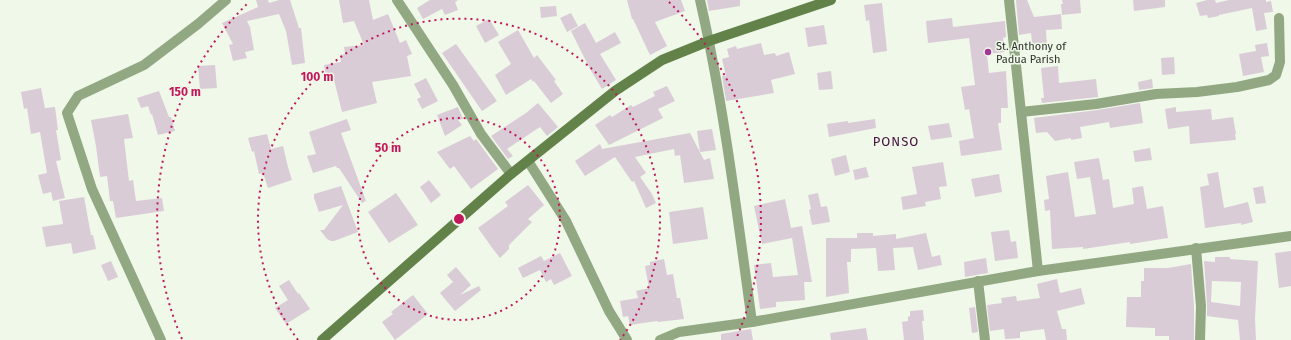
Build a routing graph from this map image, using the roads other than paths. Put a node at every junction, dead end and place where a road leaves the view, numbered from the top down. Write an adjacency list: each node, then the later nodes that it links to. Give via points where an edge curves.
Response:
1 (226, 0): 16 (street, via 144,65 78,96 67,113 92,189)
2 (397, 0): 10 (street, via 453,85 481,134)
3 (700, 0): 7 (street)
4 (831, 0): 7 (main road)
5 (1009, 0): 8 (street)
6 (1279, 18): 8 (street, via 1280,62 1276,75 1269,80 1237,87 1156,94)
7 (709, 41): 9 (main road, via 662,60 615,91); 15 (street)
8 (1021, 112): 13 (street)
9 (528, 161): 10 (main road); 18 (street, via 566,221 608,312)
10 (511, 174): 17 (main road)
11 (1291, 236): 12 (street)
12 (1196, 248): 13 (street); 21 (street, via 1201,306)
13 (1038, 271): 14 (street)
14 (978, 282): 15 (street); 20 (street)
15 (752, 322): 19 (street, via 679,332)
16 (161, 340)
17 (322, 340)
18 (627, 340)
19 (660, 340)
20 (985, 340)
21 (1200, 340)

